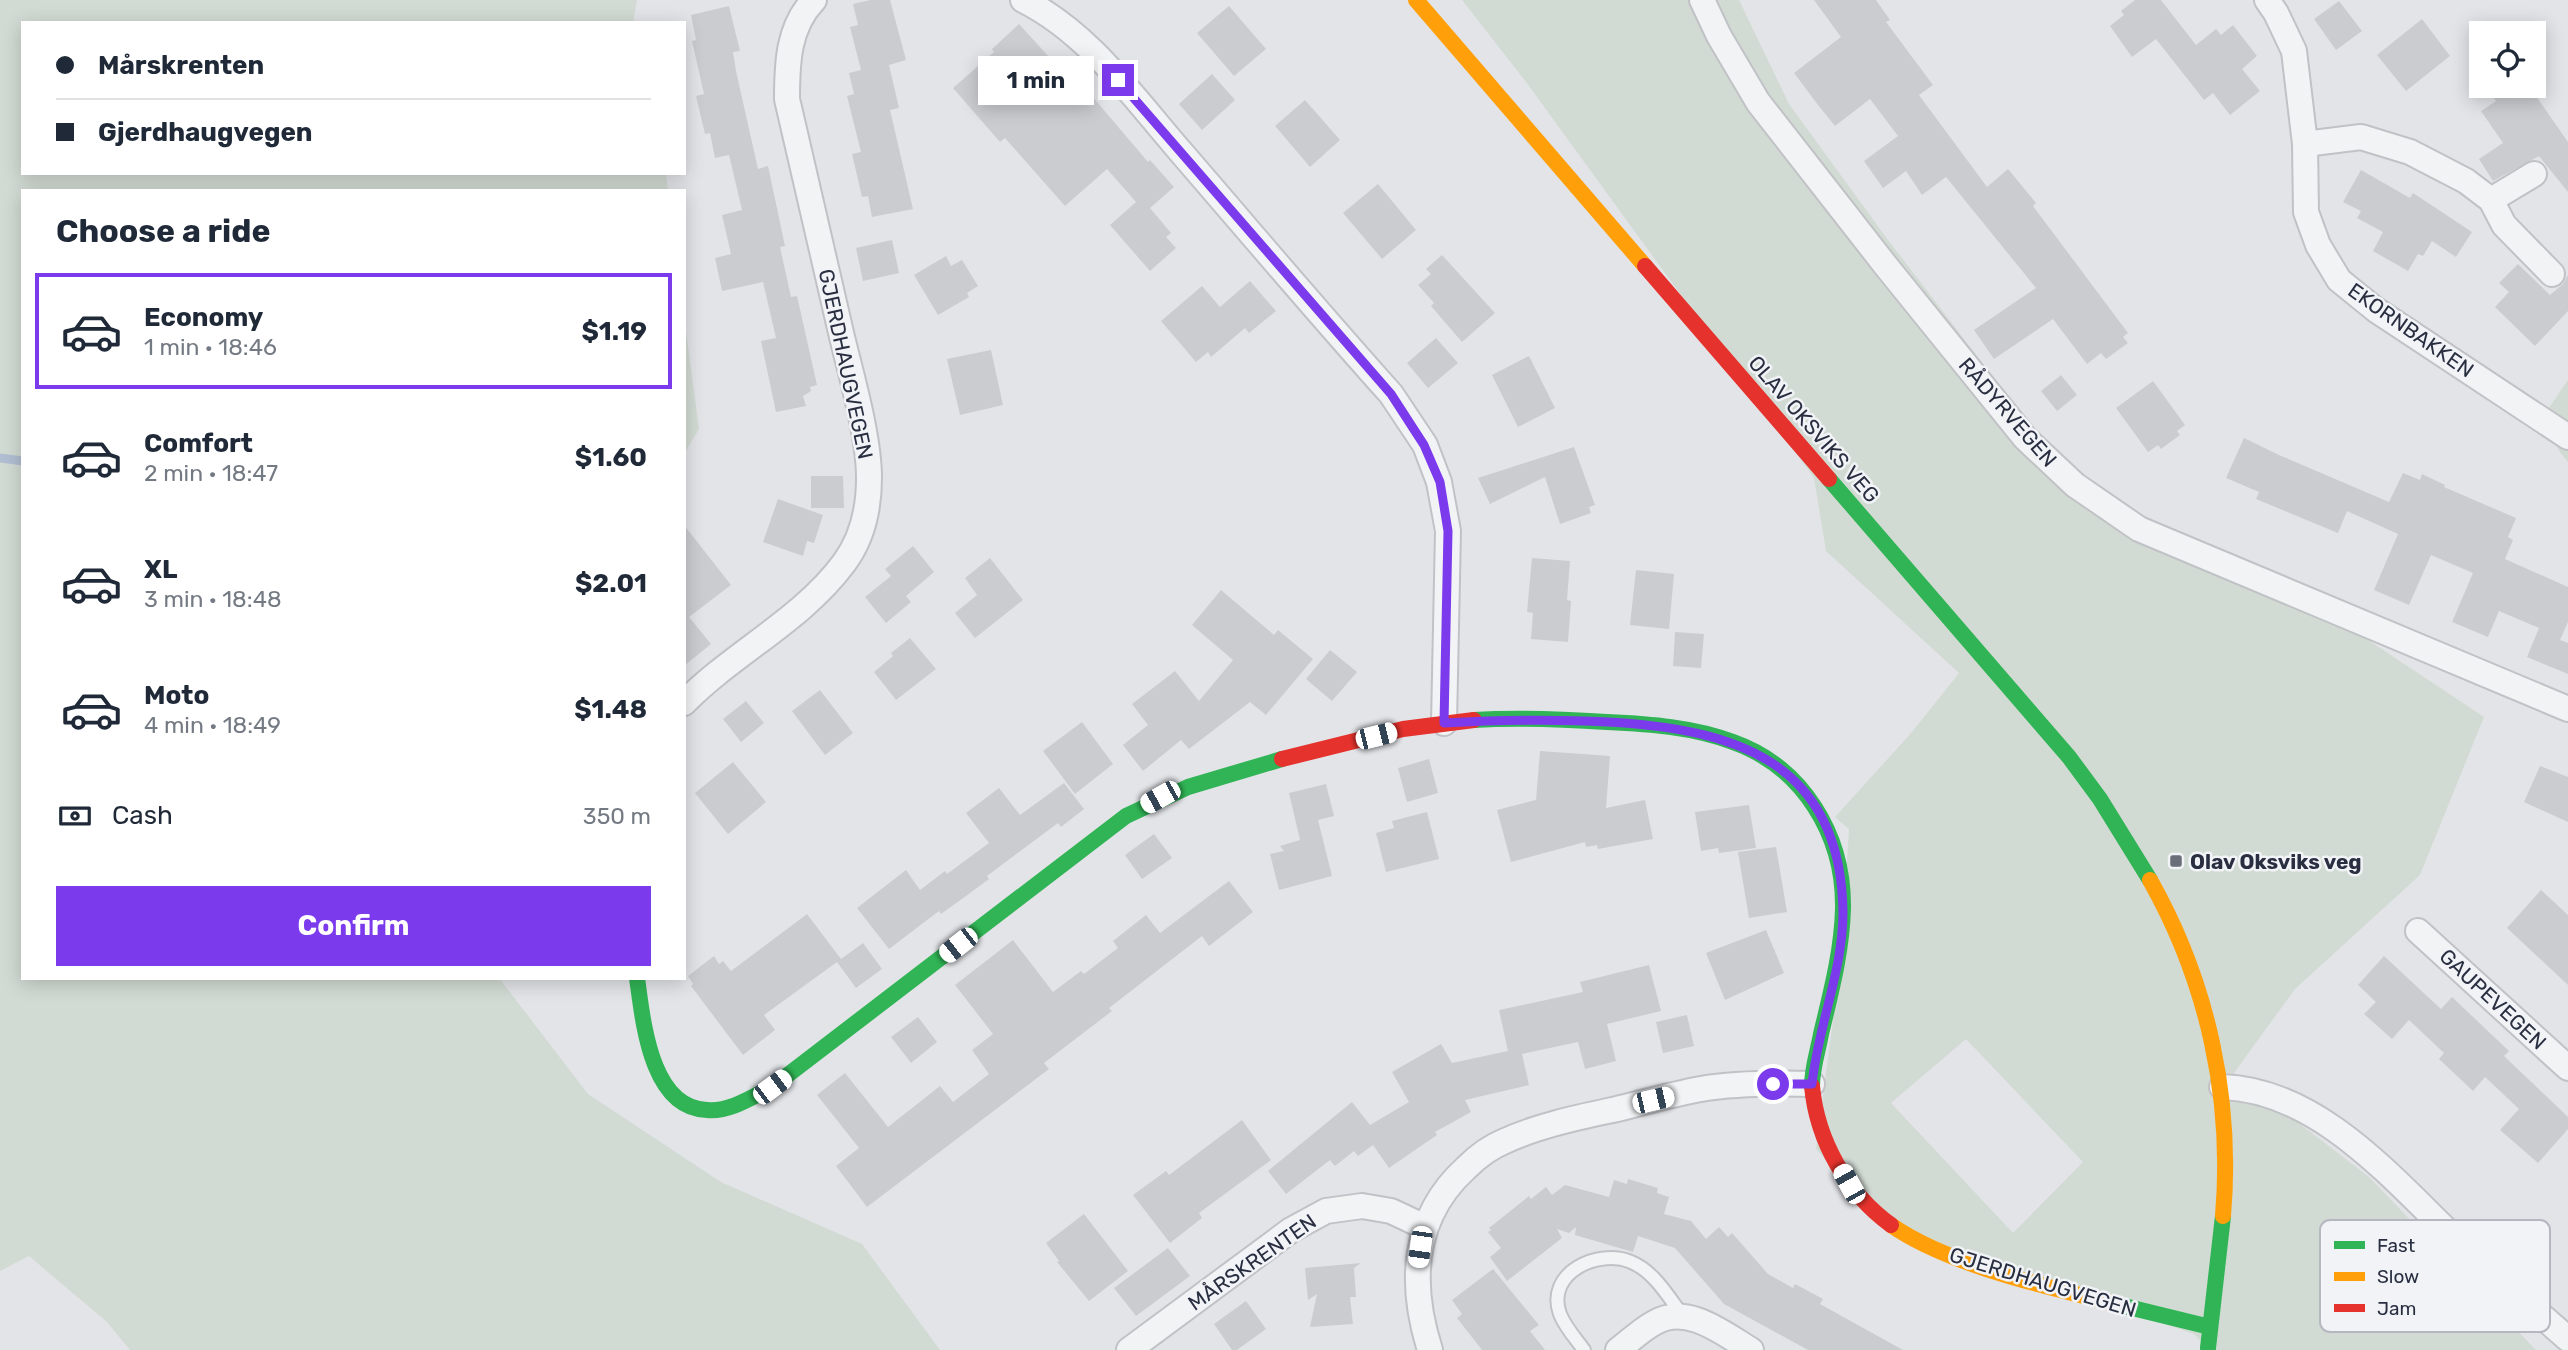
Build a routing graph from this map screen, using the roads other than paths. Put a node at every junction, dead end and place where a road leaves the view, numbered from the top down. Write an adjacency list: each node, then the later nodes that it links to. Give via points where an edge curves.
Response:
1 (814, 0): 11 (street, GJERDHAUGVEGEN, via 802,16 790,48 787,99 850,368 869,476 867,509 853,550 827,584)
2 (1024, 0): 13 (street, via 1061,22 1089,47 1391,394 1424,445 1440,482 1448,531)
3 (1416, 0): 18 (street, OLAV OKSVIKS VEG, via 2093,787 2139,860 2174,930 2202,1008)
4 (1702, 0): 12 (street, RÅDYRVEGEN, via 1766,113 2025,438 2075,485 2139,528)
5 (2267, 0): 6 (street, EKORNBAKKEN, via 2294,51)
6 (2305, 144): 8 (street, via 2361,137 2410,152 2466,181); 10 (street, EKORNBAKKEN, via 2306,212 2318,245 2339,280 2376,310)
7 (2534, 174): 8 (street)
8 (2491, 200): 9 (street, via 2504,225)
9 (2552, 274)
10 (2568, 437)
11 (686, 701)
12 (2568, 709)
13 (1444, 723): 15 (street, GJERDHAUGVEGEN, via 1269,762 1160,797 1094,838 747,1103 699,1111 683,1104 664,1086 648,1046); 17 (street, GJERDHAUGVEGEN, via 1574,720 1692,731 1750,749 1801,786 1825,821 1832,842 1843,914)
14 (2418, 931): 16 (street, GAUPEVEGEN)
15 (637, 980)
16 (2568, 1068)
17 (1812, 1084): 20 (street, via 1700,1089 1559,1122 1504,1141 1457,1177 1440,1197); 23 (street, GJERDHAUGVEGEN, via 1825,1136 1849,1184 1864,1203 1907,1237 1997,1272)
18 (2222, 1087): 19 (street, via 2283,1100 2334,1130); 23 (street, OLAV OKSVIKS VEG, via 2226,1147)
19 (2436, 1220)
20 (1425, 1227): 25 (street, MÅRSKRENTEN, via 1391,1211 1362,1206 1326,1211 1291,1230); 26 (street, via 1418,1299)
21 (1684, 1317): 27 (lane, via 1650,1274 1631,1262 1597,1258 1569,1274 1558,1295 1559,1312); 28 (street, via 1653,1323); 29 (street, via 1709,1325)
22 (2550, 1323): 24 (street)
23 (2210, 1327): 30 (street, OLAV OKSVIKS VEG)
24 (2568, 1339)
25 (1129, 1350)
26 (1430, 1350)
27 (1584, 1350)
28 (1618, 1350)
29 (1751, 1350)
30 (2208, 1350)

